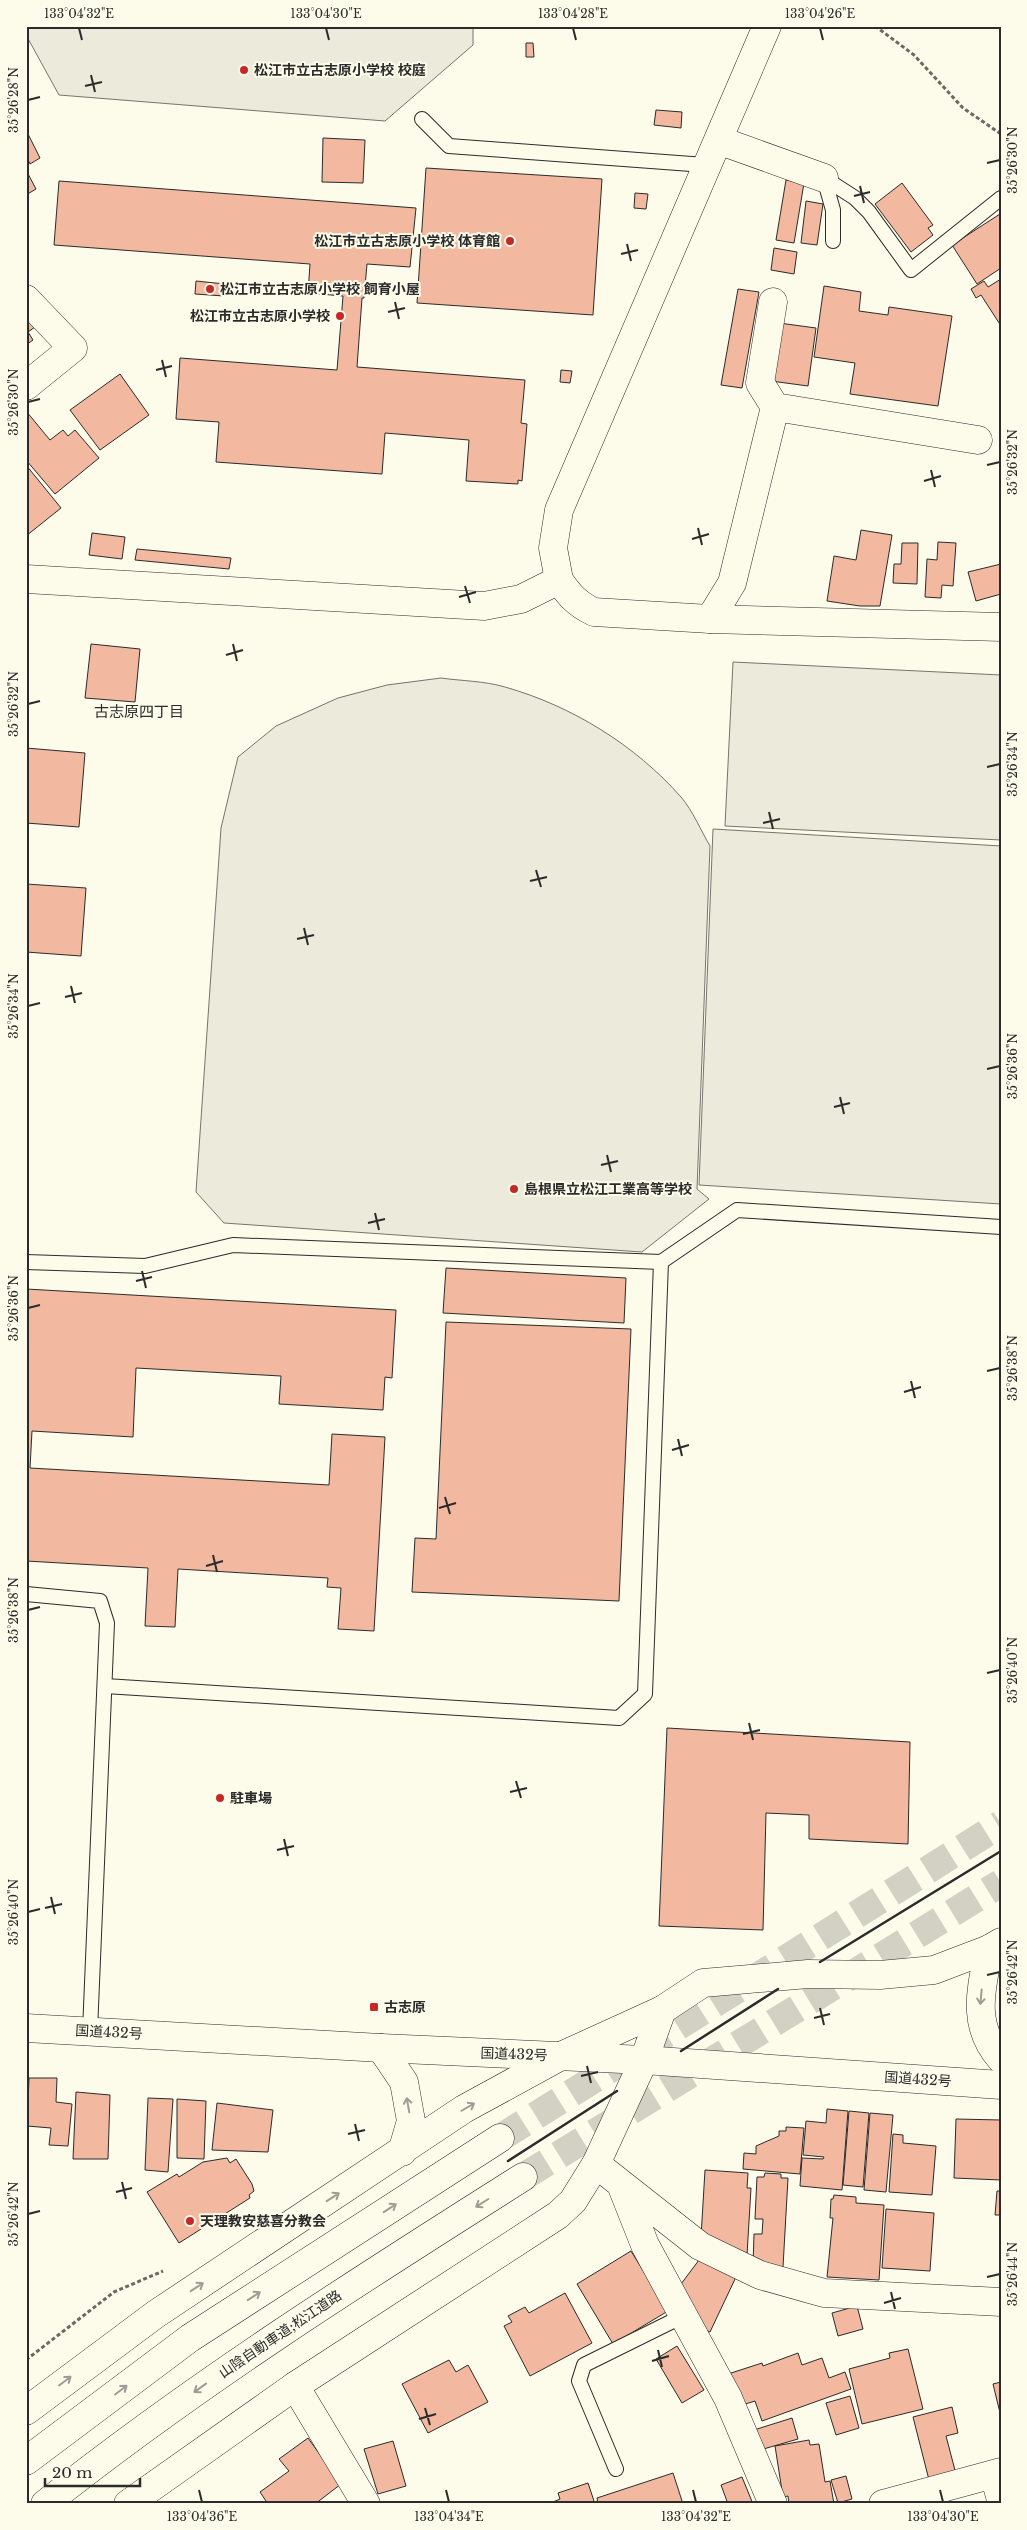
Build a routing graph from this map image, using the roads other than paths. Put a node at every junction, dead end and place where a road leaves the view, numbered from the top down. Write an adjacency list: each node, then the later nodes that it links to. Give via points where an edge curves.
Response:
1 (767, 26): 3 (main road)
2 (422, 119): 4 (lane, via 449,146)
3 (718, 140): 4 (main road); 5 (main road)
4 (705, 165): 14 (main road, via 559,510 553,548)
5 (824, 178): 6 (lane, via 855,198 912,270); 7 (lane, via 833,210)
6 (1001, 198)
7 (833, 241)
8 (26, 299): 10 (main road, via 73,348)
9 (773, 302): 11 (main road, via 760,383)
10 (26, 386)
11 (775, 407): 12 (main road); 15 (main road, via 732,583)
12 (978, 440)
13 (26, 579): 14 (main road, via 484,606 521,598)
14 (559, 580): 15 (main road, via 569,596 594,612)
15 (710, 619): 16 (main road)
16 (1001, 627)
17 (1001, 1226): 19 (lane, via 737,1210)
18 (26, 1262): 19 (lane, via 145,1266 233,1246)
19 (661, 1262): 21 (lane, via 645,1694 619,1718)
20 (26, 1594): 21 (lane, via 100,1602 107,1623)
21 (104, 1686): 25 (lane)
22 (995, 1946): 23 (main road, via 934,1970 880,1975 808,1974 704,1983); 28 (main road, one-way to 28, via 982,1987 980,2016 993,2050)
23 (662, 2010): 27 (main road); 29 (main road)
24 (26, 2028): 25 (main road, 国道432号)
25 (90, 2031): 26 (main road, 国道432号)
26 (381, 2048): 27 (main road, 国道432号); 32 (main road, one-way to 26, via 411,2121 404,2082)
27 (561, 2056): 29 (main road, 国道432号); 32 (main road, one-way to 27, via 464,2109)
28 (1001, 2059)
29 (644, 2060): 30 (main road, 国道432号); 33 (main road)
30 (1001, 2084)
31 (500, 2138): 40 (main road, one-way to 31, via 190,2338)
32 (402, 2152): 39 (main road, one-way to 32, via 156,2314)
33 (596, 2164): 35 (main road); 38 (main road, via 573,2201 540,2229)
34 (523, 2177): 44 (main road, 山陰自動車道;松江道路, one-way to 44, via 223,2371)
35 (622, 2185): 36 (main road, via 700,2246 760,2275 824,2293); 37 (main road, via 645,2245)
36 (1001, 2302)
37 (683, 2316): 41 (lane, via 584,2365 578,2381); 47 (main road, via 728,2398)
38 (295, 2386): 45 (main road); 46 (main road)
39 (26, 2411)
40 (26, 2461)
41 (616, 2469)
42 (998, 2473): 43 (main road); 48 (main road)
43 (1001, 2500)
44 (45, 2504)
45 (128, 2504)
46 (366, 2504)
47 (773, 2504)
48 (883, 2504)

